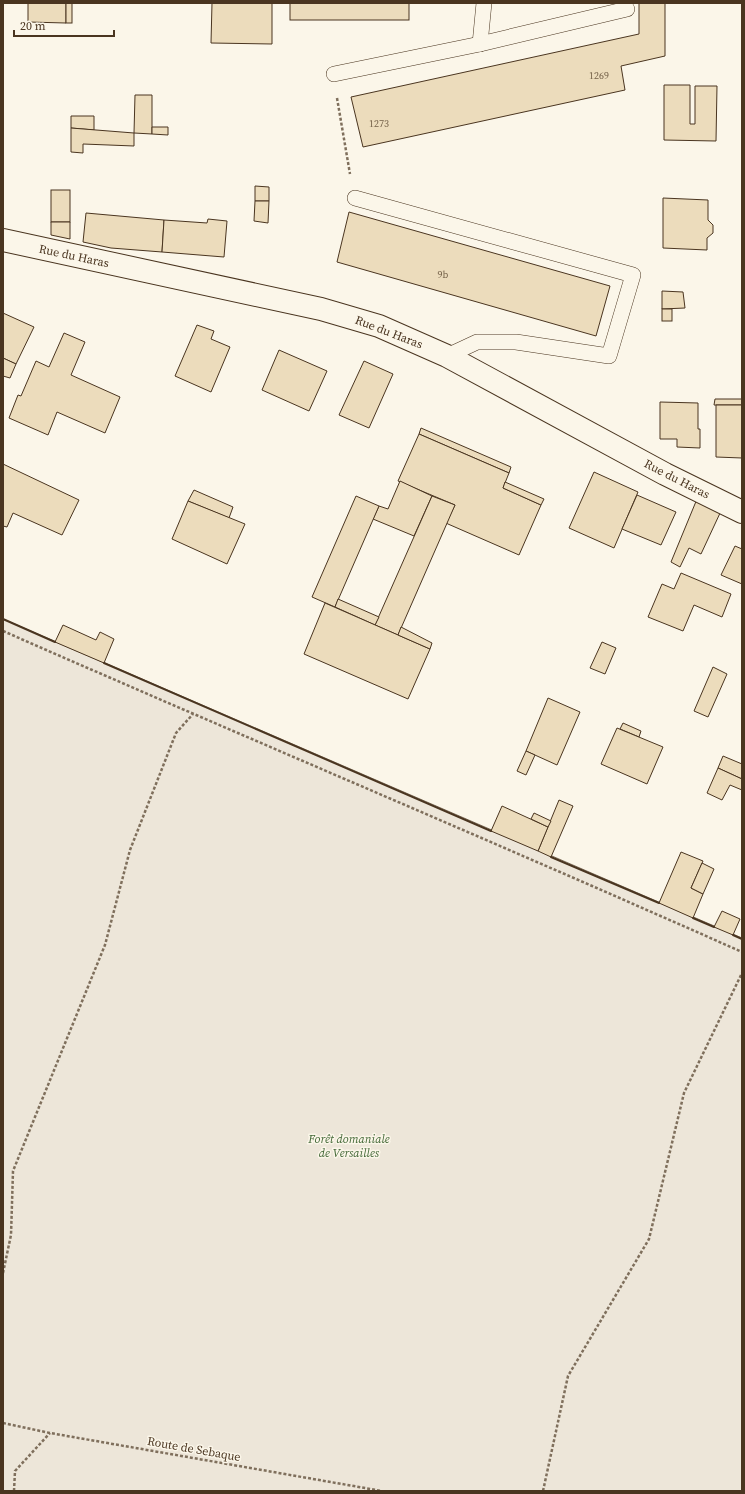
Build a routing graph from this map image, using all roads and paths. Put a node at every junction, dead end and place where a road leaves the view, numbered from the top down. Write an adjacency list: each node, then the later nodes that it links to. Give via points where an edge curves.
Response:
1 (484, 3): 3 (lane)
2 (627, 9): 3 (lane)
3 (480, 44): 4 (lane)
4 (334, 74)
5 (355, 198): 7 (lane, via 633,275 609,356 516,342 477,342)
6 (3, 240): 7 (street, Rue du Haras, via 321,309 379,326)
7 (447, 356): 8 (street, Rue du Haras, via 665,474)
8 (742, 512)
9 (3, 631): 10 (path)
10 (193, 714): 11 (path); 13 (path, via 176,733 130,850 105,945 13,1171 11,1235)
11 (742, 952)
12 (742, 973): 18 (path, via 684,1093 649,1239 568,1376)
13 (3, 1273)
14 (3, 1423): 15 (path, Route de Sebaque)
15 (50, 1433): 16 (path, via 15,1471); 17 (path, Route de Sebaque)
16 (14, 1491)
17 (382, 1491)
18 (544, 1491)

